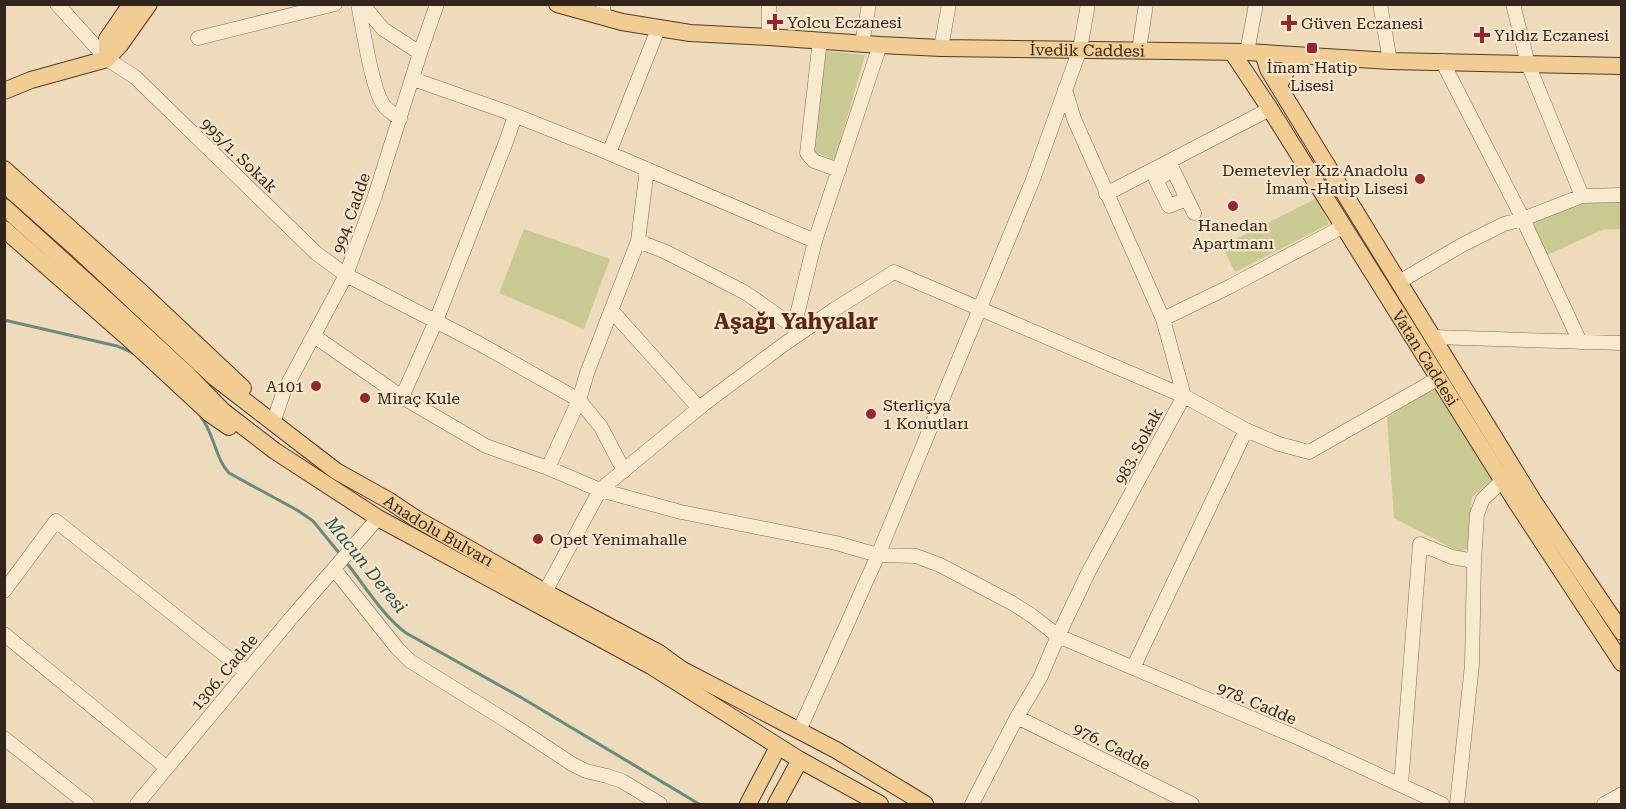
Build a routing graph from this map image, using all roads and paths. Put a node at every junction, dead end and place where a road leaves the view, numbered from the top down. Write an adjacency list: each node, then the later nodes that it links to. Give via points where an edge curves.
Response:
1 (57, 4): 29 (street, 995/1. Sokak)
2 (131, 4): 29 (main road, via 107,39)
3 (149, 4): 29 (main road)
4 (335, 4): 19 (street)
5 (360, 4): 27 (street, via 383,29); 42 (street, via 380,99 385,108)
6 (437, 4): 27 (street, 994. Cadde)
7 (557, 4): 16 (main road, İvedik Caddesi)
8 (769, 4): 18 (street)
9 (869, 4): 21 (street)
10 (949, 4): 23 (street)
11 (1088, 4): 24 (street)
12 (1146, 4): 25 (street)
13 (1256, 4): 26 (street)
14 (1380, 4): 30 (street)
15 (1513, 4): 32 (street)
16 (604, 11): 17 (main road, İvedik Caddesi)
17 (658, 29): 18 (main road, İvedik Caddesi); 43 (street)
18 (769, 37): 20 (main road, İvedik Caddesi)
19 (198, 38)
20 (820, 40): 21 (main road, İvedik Caddesi); 46 (street, via 807,153 814,161)
21 (862, 43): 22 (main road, İvedik Caddesi)
22 (880, 45): 23 (main road, İvedik Caddesi); 46 (street)
23 (941, 48): 24 (main road, İvedik Caddesi)
24 (1080, 49): 25 (main road, İvedik Caddesi); 38 (street)
25 (1139, 50): 26 (main road, İvedik Caddesi)
26 (1247, 52): 28 (main road, İvedik Caddesi); 37 (main road, Vatan Caddesi, via 1268,69); 40 (main road, Vatan Caddesi)
27 (420, 53): 35 (street, 994. Cadde)
28 (1296, 56): 30 (main road, İvedik Caddesi); 37 (main road)
29 (107, 58): 36 (main road); 59 (street, 995/1. Sokak, via 135,77 316,253)
30 (1390, 61): 31 (main road, İvedik Caddesi)
31 (1442, 61): 32 (main road, İvedik Caddesi); 54 (street)
32 (1528, 64): 33 (main road, İvedik Caddesi); 50 (street)
33 (1622, 66)
34 (4, 79): 36 (main road)
35 (413, 79): 41 (street); 42 (street, 994. Cadde)
36 (31, 80): 39 (main road)
37 (1279, 87): 60 (main road, Vatan Caddesi)
38 (1065, 89): 48 (street, 983. Sokak); 61 (street)
39 (4, 90)
40 (1270, 109): 48 (street); 55 (main road, Vatan Caddesi)
41 (515, 116): 43 (street); 64 (street)
42 (400, 118): 59 (street, 994. Cadde)
43 (609, 153): 45 (street)
44 (4, 169): 75 (main road, via 163,312 245,390)
45 (647, 169): 57 (street); 58 (street)
46 (839, 170): 58 (street)
47 (4, 184): 75 (main road, Anadolu Bulvarı, via 214,377)
48 (1106, 194): 63 (street, 983. Sokak)
49 (1622, 195): 50 (street)
50 (1582, 196): 54 (street)
51 (1187, 199): 53 (street)
52 (4, 207): 77 (main road, Anadolu Bulvarı, via 224,411)
53 (1194, 213)
54 (1523, 219): 60 (street, via 1462,245); 68 (street)
55 (1344, 226): 63 (street); 70 (main road, Vatan Caddesi)
56 (4, 229): 77 (main road, via 210,414 238,434)
57 (638, 241): 62 (street); 65 (street, via 746,293)
58 (814, 241): 65 (street)
59 (346, 275): 64 (street, 995/1. Sokak); 66 (street, 994. Cadde)
60 (1400, 282): 67 (main road, Vatan Caddesi)
61 (980, 308): 65 (street, via 894,272); 71 (street); 83 (street)
62 (611, 310): 73 (street); 74 (street)
63 (1163, 319): 71 (street, 983. Sokak)
64 (436, 321): 72 (street); 73 (street, 995/1. Sokak)
65 (798, 330): 74 (street)
66 (314, 336): 72 (street, 978. Cadde); 75 (street, 994. Cadde, via 284,391)
67 (1433, 337): 68 (street); 90 (main road, Vatan Caddesi)
68 (1581, 342): 69 (street)
69 (1622, 343)
70 (1439, 378): 76 (street, via 1309,452); 80 (main road, Vatan Caddesi)
71 (1184, 396): 76 (street); 89 (street, 983. Sokak)
72 (402, 398): 78 (street, 978. Cadde, via 486,446)
73 (579, 400): 78 (street); 79 (street, via 601,427)
74 (699, 408): 79 (street)
75 (273, 423): 87 (main road, Anadolu Bulvarı, via 336,471)
76 (1246, 430): 92 (street)
77 (275, 451): 82 (main road, Anadolu Bulvarı)
78 (548, 468): 81 (street, 978. Cadde)
79 (624, 471): 81 (street)
80 (1503, 480): 84 (street, via 1479,507); 90 (main road, Vatan Caddesi)
81 (600, 490): 83 (street, 978. Cadde); 87 (street)
82 (378, 518): 85 (street, 1306. Cadde); 97 (main road, Anadolu Bulvarı, via 651,666)
83 (878, 555): 89 (street, 978. Cadde, via 916,556 940,565 1012,603); 95 (street)
84 (1474, 561): 100 (street, via 1420,544); 113 (street, via 1472,665)
85 (340, 562): 93 (street, 1306. Cadde); 105 (street, via 397,648 410,661 572,764 622,781)
86 (4, 591): 93 (street, via 57,521)
87 (545, 592): 95 (main road, Anadolu Bulvarı)
88 (4, 634): 99 (street)
89 (1058, 636): 92 (street, 978. Cadde); 94 (street, 983. Sokak)
90 (1618, 638): 91 (main road, Vatan Caddesi)
91 (1622, 663)
92 (1134, 668): 100 (street, 978. Cadde)
93 (246, 672): 99 (street, 1306. Cadde)
94 (1017, 717): 110 (street, 983. Sokak); 111 (street, 976. Cadde)
95 (799, 731): 109 (main road, Anadolu Bulvarı)
96 (4, 738): 103 (street)
97 (778, 747): 98 (main road, Anadolu Bulvarı); 106 (main road)
98 (800, 760): 107 (main road); 108 (main road, Anadolu Bulvarı)
99 (167, 768): 104 (street, 1306. Cadde)
100 (1401, 786): 102 (street, 978. Cadde)
101 (1622, 794): 114 (street)
102 (1419, 800): 112 (street, 978. Cadde)
103 (87, 804)
104 (136, 804)
105 (660, 804)
106 (748, 804)
107 (776, 804)
108 (880, 804)
109 (926, 804)
110 (972, 804)
111 (1192, 804)
112 (1442, 804)
113 (1457, 804)
114 (1604, 804)

